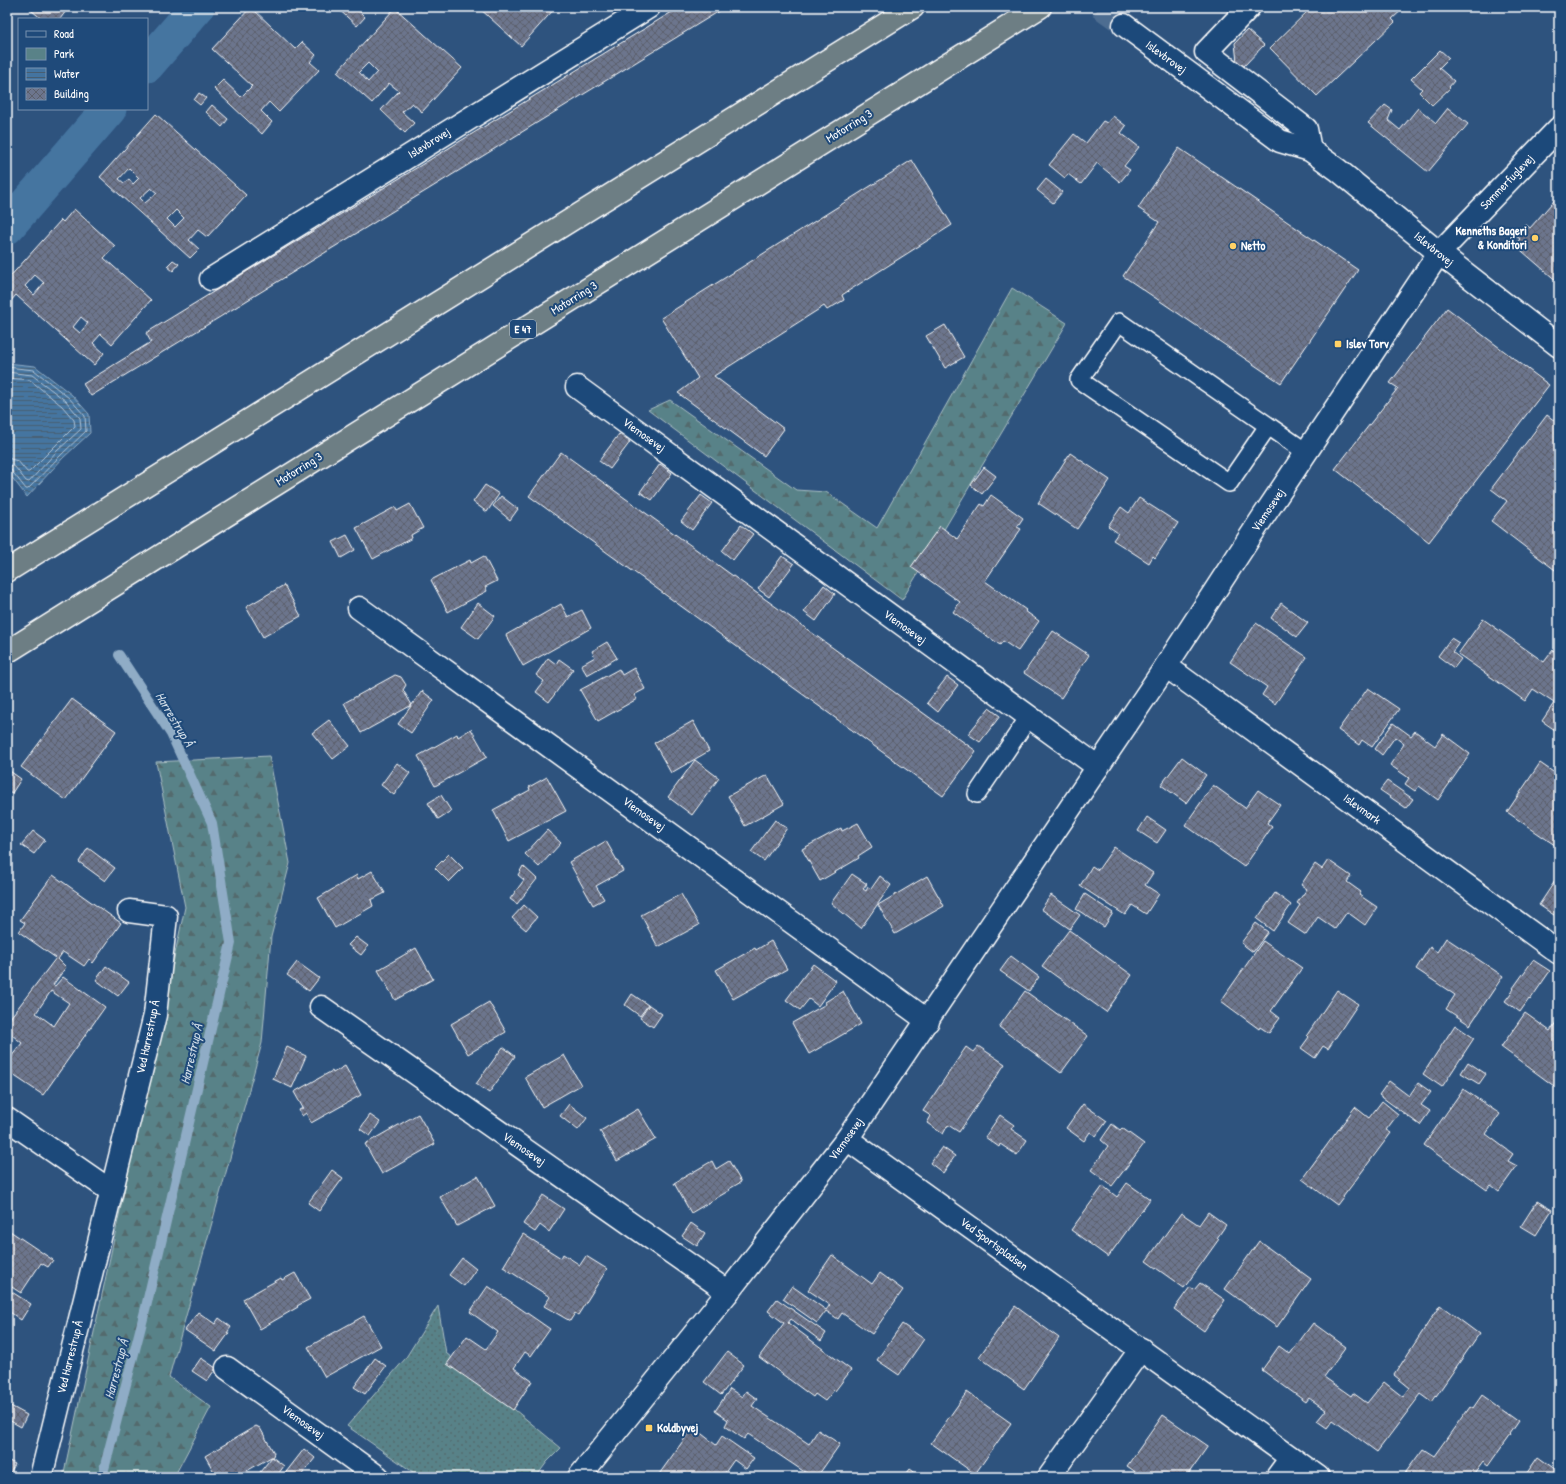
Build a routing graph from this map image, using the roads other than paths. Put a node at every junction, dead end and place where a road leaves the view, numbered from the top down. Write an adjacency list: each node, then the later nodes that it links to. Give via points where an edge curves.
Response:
1 (649, 7): 9 (street, Islevbrovej)
2 (913, 7): 14 (highway)
3 (1040, 7): 16 (highway, Motorring 3 / E 47)
4 (1249, 7): 7 (street, via 1206,52 1306,129)
5 (1124, 25): 7 (street, Islevbrovej, via 1280,141)
6 (1559, 128): 8 (street, Sommerfuglevej)
7 (1310, 150): 8 (street, Islevbrovej)
8 (1439, 253): 10 (street, Islevbrovej); 13 (street, Viemosevej)
9 (211, 279)
10 (1559, 346)
11 (577, 387): 18 (street, Viemosevej)
12 (1268, 426): 12 (lane, via 1119,322 1079,380 1229,483); 13 (lane)
13 (1306, 452): 17 (street, Viemosevej)
14 (7, 570)
15 (359, 608): 24 (street, Viemosevej)
16 (7, 652)
17 (1166, 666): 19 (street, Viemosevej); 22 (street, Islevmark)
18 (1029, 717): 19 (street, Viemosevej); 20 (lane)
19 (1098, 767): 24 (street, Viemosevej)
20 (977, 794)
21 (129, 911): 27 (street, Ved Harrestrup Å, via 166,916 155,1015)
22 (1559, 953)
23 (320, 1008): 28 (street, Viemosevej)
24 (928, 1021): 26 (street, Viemosevej)
25 (7, 1119): 27 (street)
26 (847, 1139): 28 (street, Viemosevej); 29 (street, Ved Sportspladsen)
27 (111, 1191): 32 (street, Ved Harrestrup Å)
28 (728, 1292): 34 (street, Viemosevej)
29 (1141, 1349): 31 (street, Ved Sportspladsen); 35 (street)
30 (227, 1368): 33 (street, Viemosevej)
31 (1290, 1458): 36 (street); 37 (street, Ved Sportspladsen)
32 (41, 1477)
33 (378, 1477)
34 (579, 1477)
35 (1049, 1477)
36 (1277, 1477)
37 (1318, 1477)

